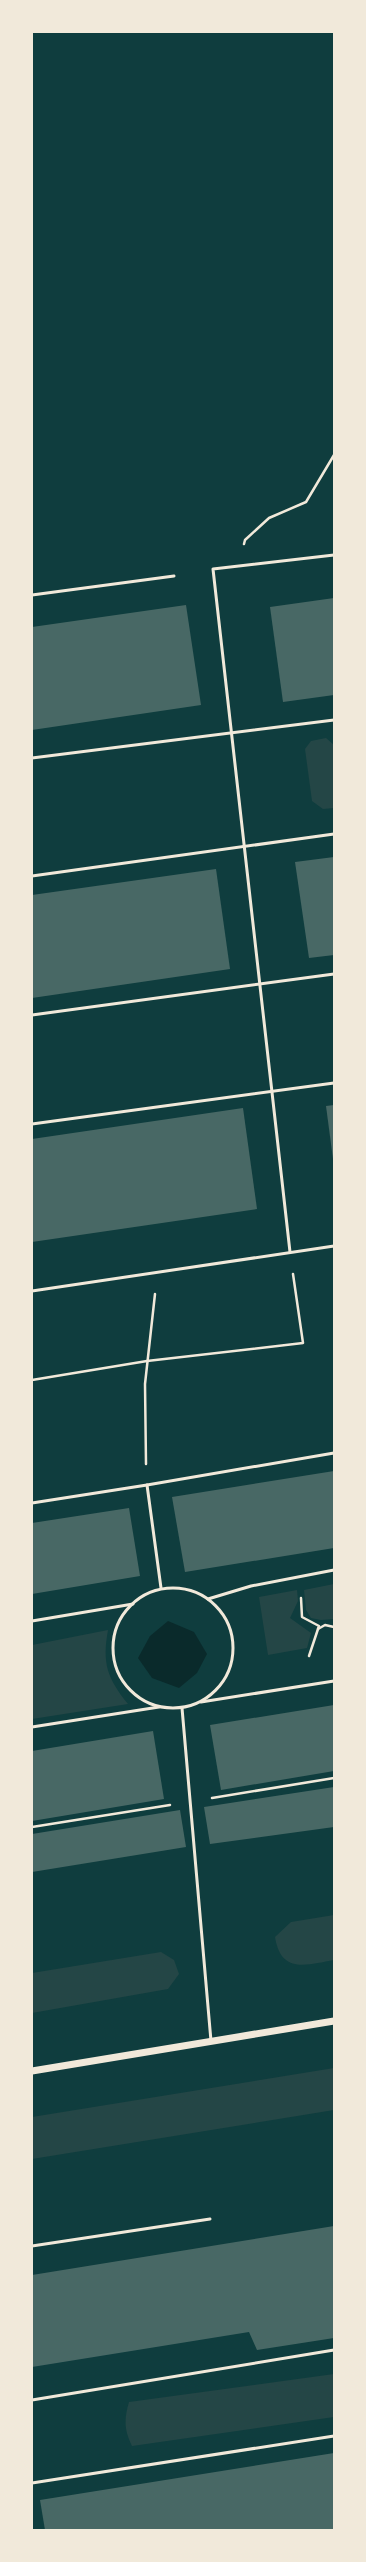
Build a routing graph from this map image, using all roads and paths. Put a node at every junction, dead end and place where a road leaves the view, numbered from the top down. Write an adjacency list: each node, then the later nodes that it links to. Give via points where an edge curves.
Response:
1 (334, 454): 3 (path, via 306,502 269,518 245,540)
2 (334, 555): 3 (lane)
3 (240, 566): 7 (lane, via 213,569)
4 (174, 576): 5 (lane)
5 (32, 595)
6 (334, 720): 7 (lane)
7 (231, 732): 8 (lane); 10 (lane)
8 (32, 758)
9 (334, 834): 10 (lane)
10 (244, 848): 11 (lane); 13 (lane)
11 (32, 876)
12 (334, 974): 13 (lane)
13 (260, 984): 14 (lane); 16 (lane)
14 (32, 1015)
15 (334, 1083): 16 (lane)
16 (272, 1092): 17 (lane); 19 (lane)
17 (32, 1124)
18 (334, 1246): 19 (lane)
19 (290, 1252): 20 (lane); 22 (path, via 303,1343)
20 (158, 1272): 21 (lane); 22 (path)
21 (32, 1291)
22 (148, 1361): 23 (path); 25 (path, via 144,1432)
23 (32, 1380)
24 (334, 1453): 25 (lane)
25 (147, 1485): 26 (lane); 29 (lane)
26 (32, 1503)
27 (334, 1570): 28 (lane)
28 (299, 1576): 30 (lane); 34 (path, via 302,1617 319,1626)
29 (161, 1588): 30 (lane, via 180,1588 200,1593); 31 (lane, via 142,1596)
30 (208, 1599): 37 (lane, via 227,1619 233,1638 233,1657 228,1675 216,1691)
31 (133, 1604): 32 (lane); 38 (lane, via 126,1610 116,1627 113,1648 116,1668 126,1686 142,1699)
32 (32, 1621)
33 (334, 1627): 34 (path, via 325,1625)
34 (318, 1629): 35 (path)
35 (309, 1656)
36 (334, 1681): 37 (lane)
37 (200, 1702): 39 (lane)
38 (161, 1707): 39 (lane); 40 (lane)
39 (182, 1708): 42 (lane)
40 (32, 1727)
41 (334, 1778): 42 (path)
42 (190, 1802): 43 (path); 45 (lane)
43 (32, 1827)
44 (334, 2021): 45 (street)
45 (211, 2041): 46 (street)
46 (32, 2071)
47 (210, 2219): 48 (lane)
48 (32, 2246)
49 (334, 2350): 50 (lane)
50 (32, 2400)
51 (334, 2436): 52 (lane)
52 (32, 2483)

